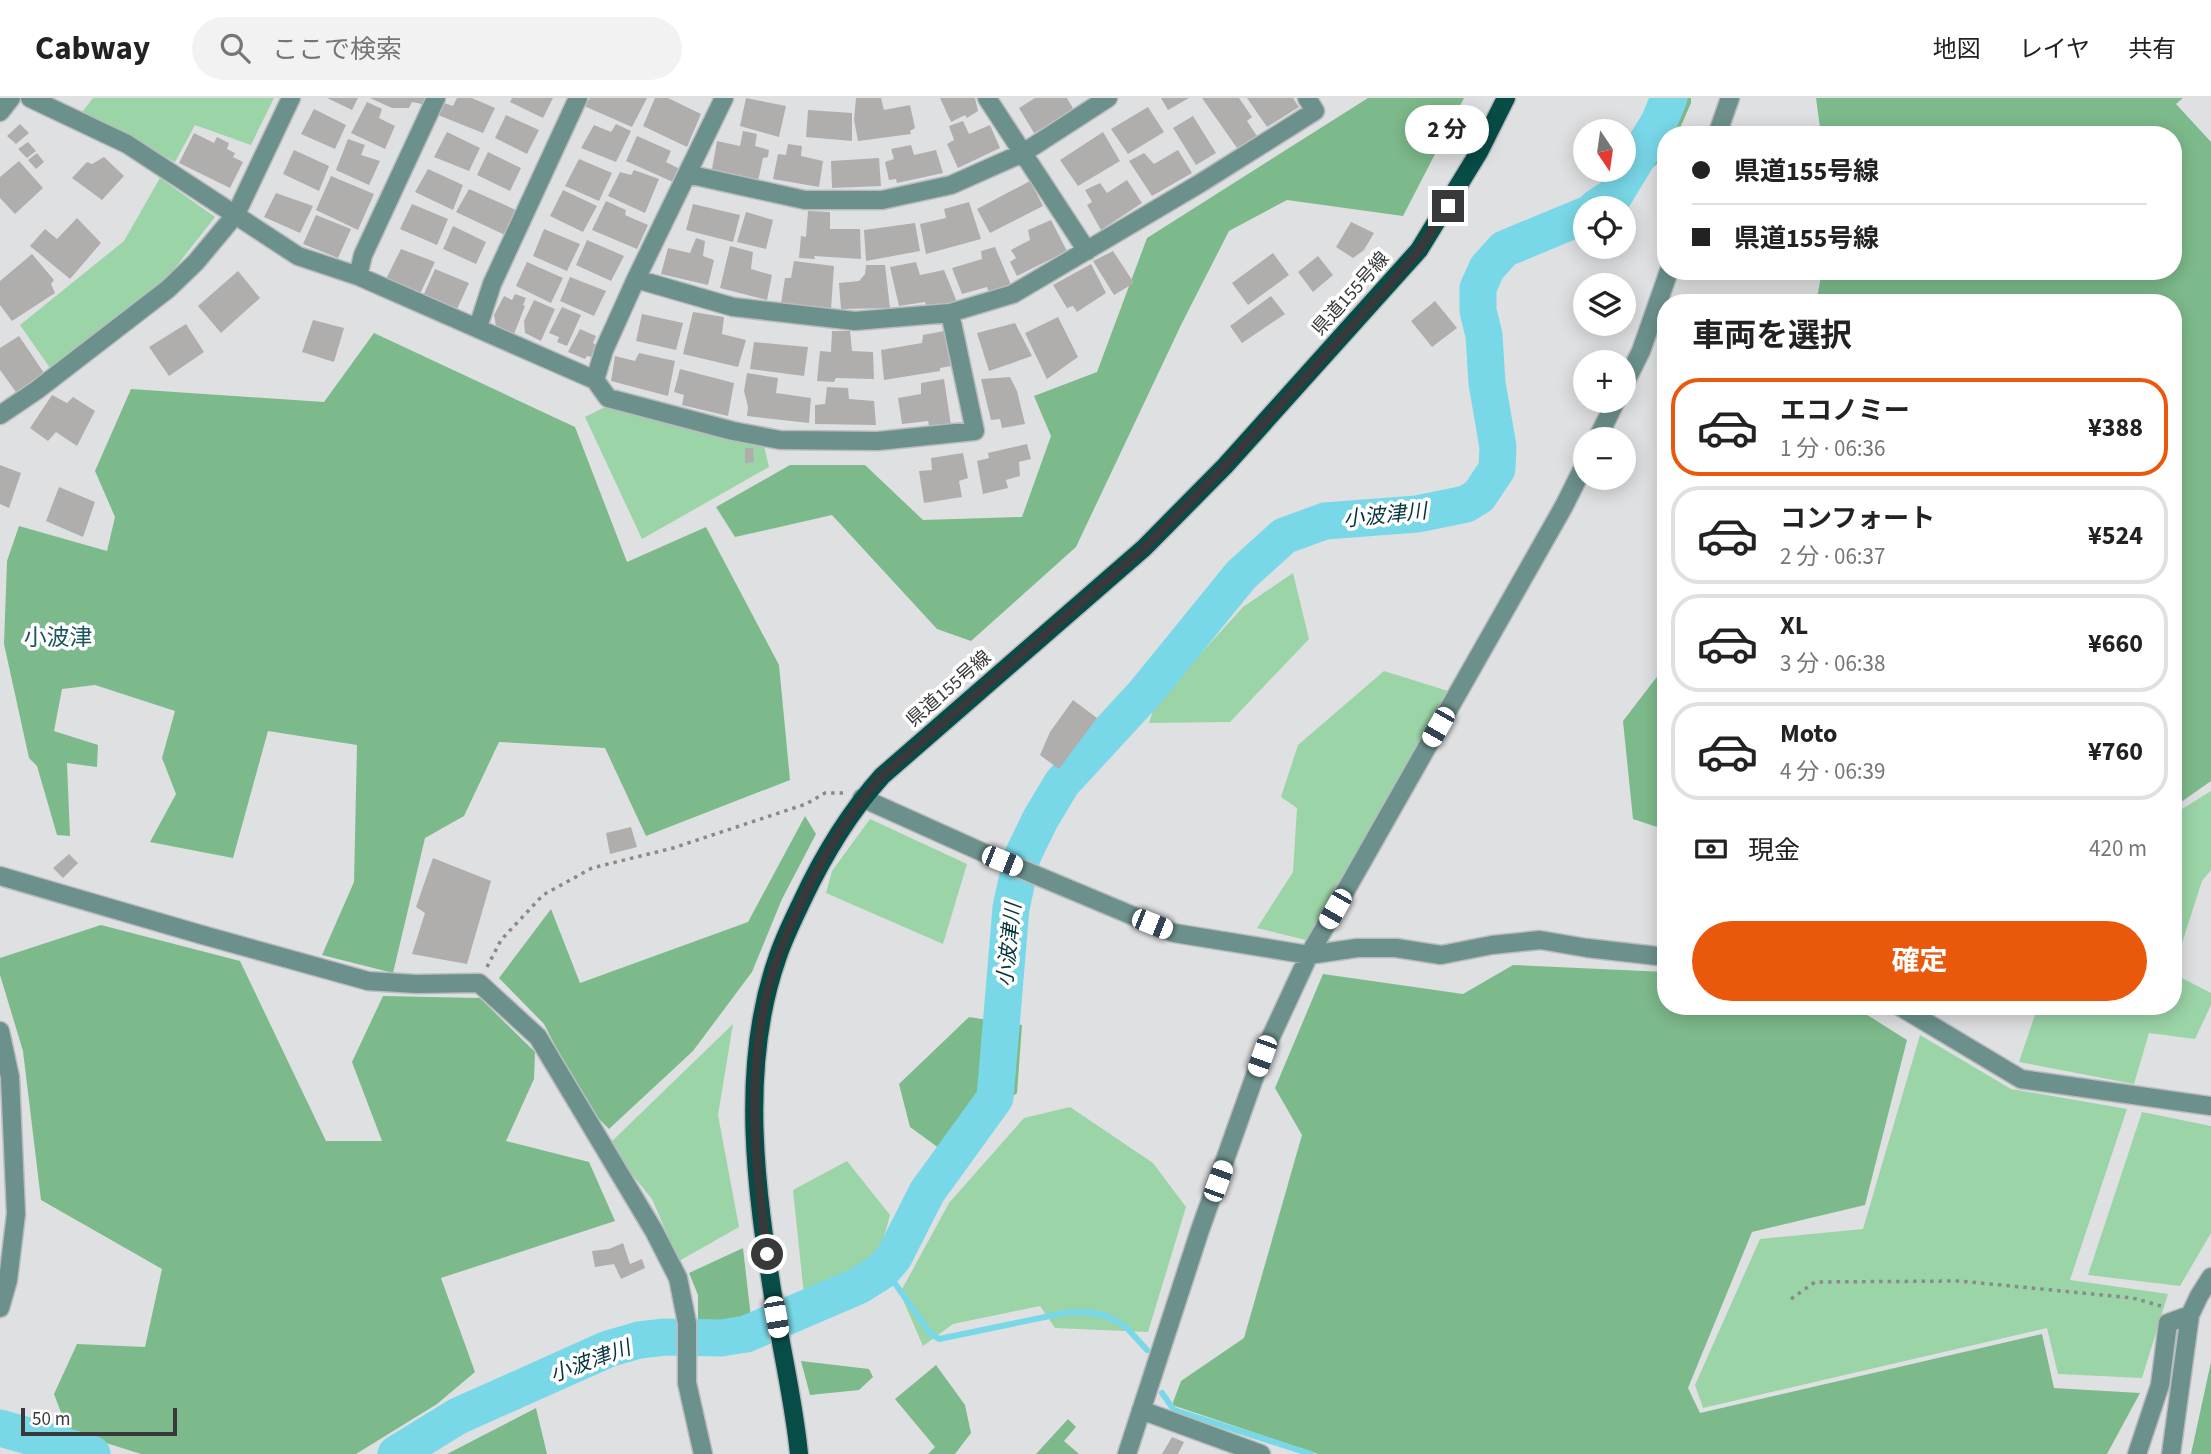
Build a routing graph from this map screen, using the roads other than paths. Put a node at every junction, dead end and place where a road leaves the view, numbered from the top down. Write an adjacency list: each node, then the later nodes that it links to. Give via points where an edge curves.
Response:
1 (11, 98): 12 (street)
2 (30, 98): 16 (street, via 127,144)
3 (291, 98): 16 (street)
4 (436, 98): 18 (street, via 363,255)
5 (578, 98): 22 (street, via 492,284)
6 (724, 98): 15 (street)
7 (987, 98): 14 (street)
8 (1108, 98): 14 (street)
9 (1307, 98): 17 (street, via 1315,111)
10 (1506, 98): 27 (main road, 県道155号線, via 1419,250 1225,466 1144,548)
11 (1730, 98): 13 (street)
12 (0, 112)
13 (1720, 126)
14 (1023, 153): 15 (street, via 951,186 882,200 805,200); 17 (street)
15 (687, 174): 19 (street)
16 (236, 214): 18 (street, via 298,256); 25 (street, via 168,289)
17 (1087, 251): 21 (street, via 1013,294)
18 (358, 276): 22 (street)
19 (636, 279): 21 (street, via 733,307 855,321); 24 (street)
20 (1657, 305): 23 (street)
21 (950, 313): 24 (street, via 975,431 877,441 780,439 608,398)
22 (478, 327): 24 (street)
23 (1636, 361)
24 (595, 380)
25 (0, 415)
26 (1573, 488): 29 (street)
27 (862, 798): 29 (street, via 1174,933); 40 (main road, 県道155号線, via 794,918 777,959 761,1026 755,1092 757,1165)
28 (0, 876): 39 (street, via 368,981 479,983 538,1037 678,1278 687,1323 687,1383)
29 (1309, 955): 30 (street, via 1357,948 1441,955 1539,940); 38 (street, via 1262,1056)
30 (1657, 956)
31 (1914, 1015): 34 (street, via 2021,1079)
32 (0, 1031): 33 (street)
33 (5, 1079): 36 (street, via 16,1214)
34 (2211, 1106)
35 (2211, 1277): 37 (street)
36 (0, 1308)
37 (2190, 1315): 43 (street, via 2168,1323 2160,1385); 44 (street)
38 (1141, 1410): 41 (street); 42 (street)
39 (703, 1454)
40 (799, 1454)
41 (1127, 1454)
42 (1261, 1454)
43 (2137, 1454)
44 (2171, 1454)

